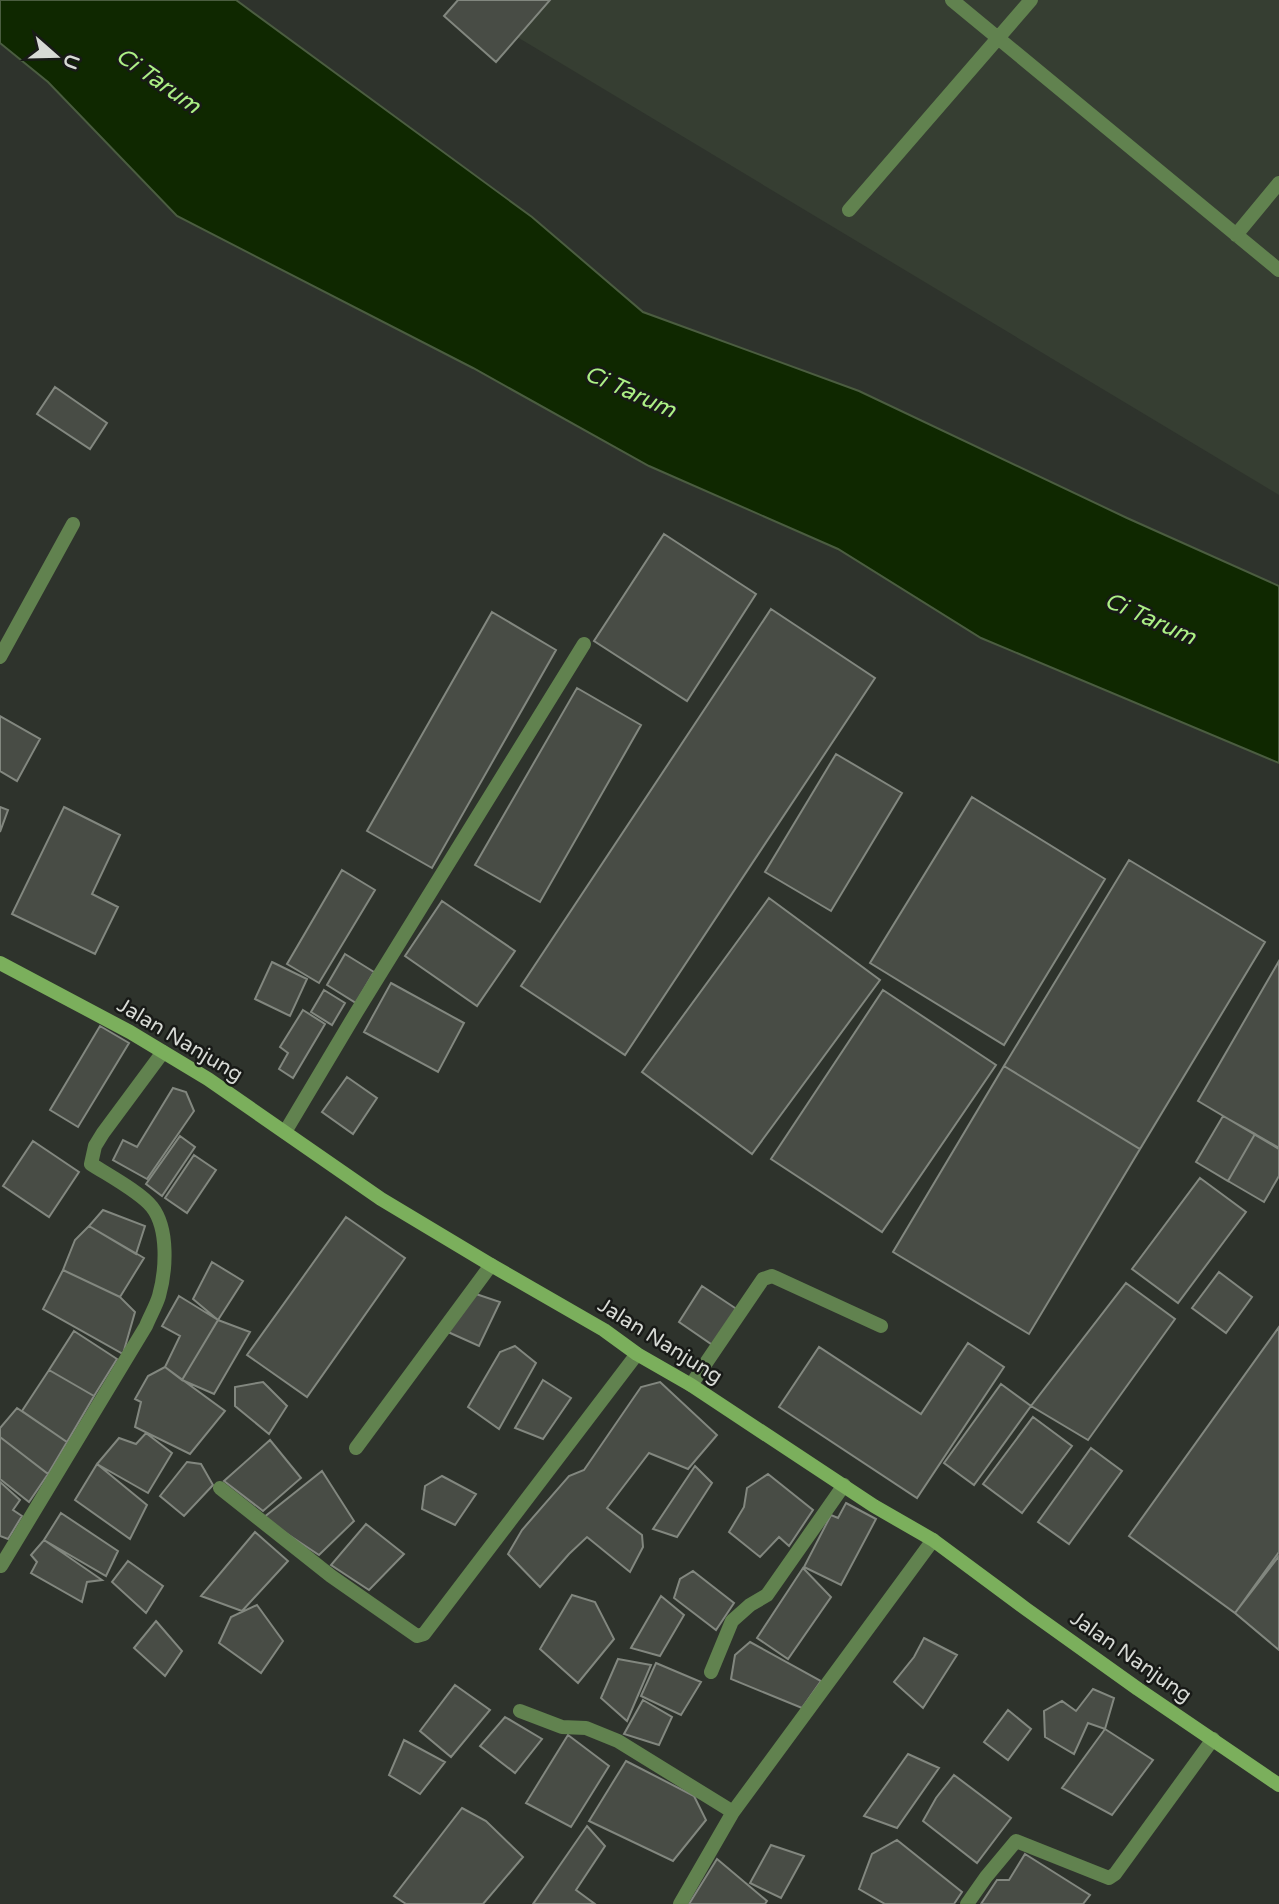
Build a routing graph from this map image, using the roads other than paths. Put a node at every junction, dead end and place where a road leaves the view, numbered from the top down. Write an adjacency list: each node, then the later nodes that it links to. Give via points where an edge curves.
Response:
1 (953, 0): 3 (street)
2 (1031, 0): 3 (street)
3 (998, 38): 5 (street); 6 (street)
4 (1279, 183): 6 (street)
5 (849, 210)
6 (1236, 235): 7 (street)
7 (1279, 270)
8 (73, 524): 10 (street)
9 (584, 644): 13 (street)
10 (0, 656)
11 (0, 963): 12 (main road, Jalan Nanjung)
12 (163, 1052): 13 (main road, Jalan Nanjung); 22 (street, via 103,1133 91,1164 139,1196 161,1223 165,1257 159,1296 146,1326)
13 (285, 1132): 14 (main road, Jalan Nanjung, via 382,1199)
14 (491, 1265): 16 (main road, Jalan Nanjung); 18 (street)
15 (881, 1326): 17 (street, via 772,1276 763,1279)
16 (637, 1354): 17 (main road, Jalan Nanjung); 20 (street, via 424,1634 417,1636 331,1576)
17 (691, 1385): 19 (main road, Jalan Nanjung)
18 (356, 1448)
19 (844, 1485): 21 (main road, Jalan Nanjung); 23 (street, via 767,1595 732,1621)
20 (220, 1488)
21 (933, 1540): 25 (main road, Jalan Nanjung); 27 (street)
22 (1, 1566)
23 (711, 1672)
24 (520, 1711): 27 (street, via 618,1741)
25 (1213, 1739): 26 (main road, Jalan Nanjung); 29 (street, via 1115,1874 1109,1878 1016,1841)
26 (1279, 1785)
27 (733, 1812): 28 (street)
28 (680, 1904)
29 (967, 1904)

